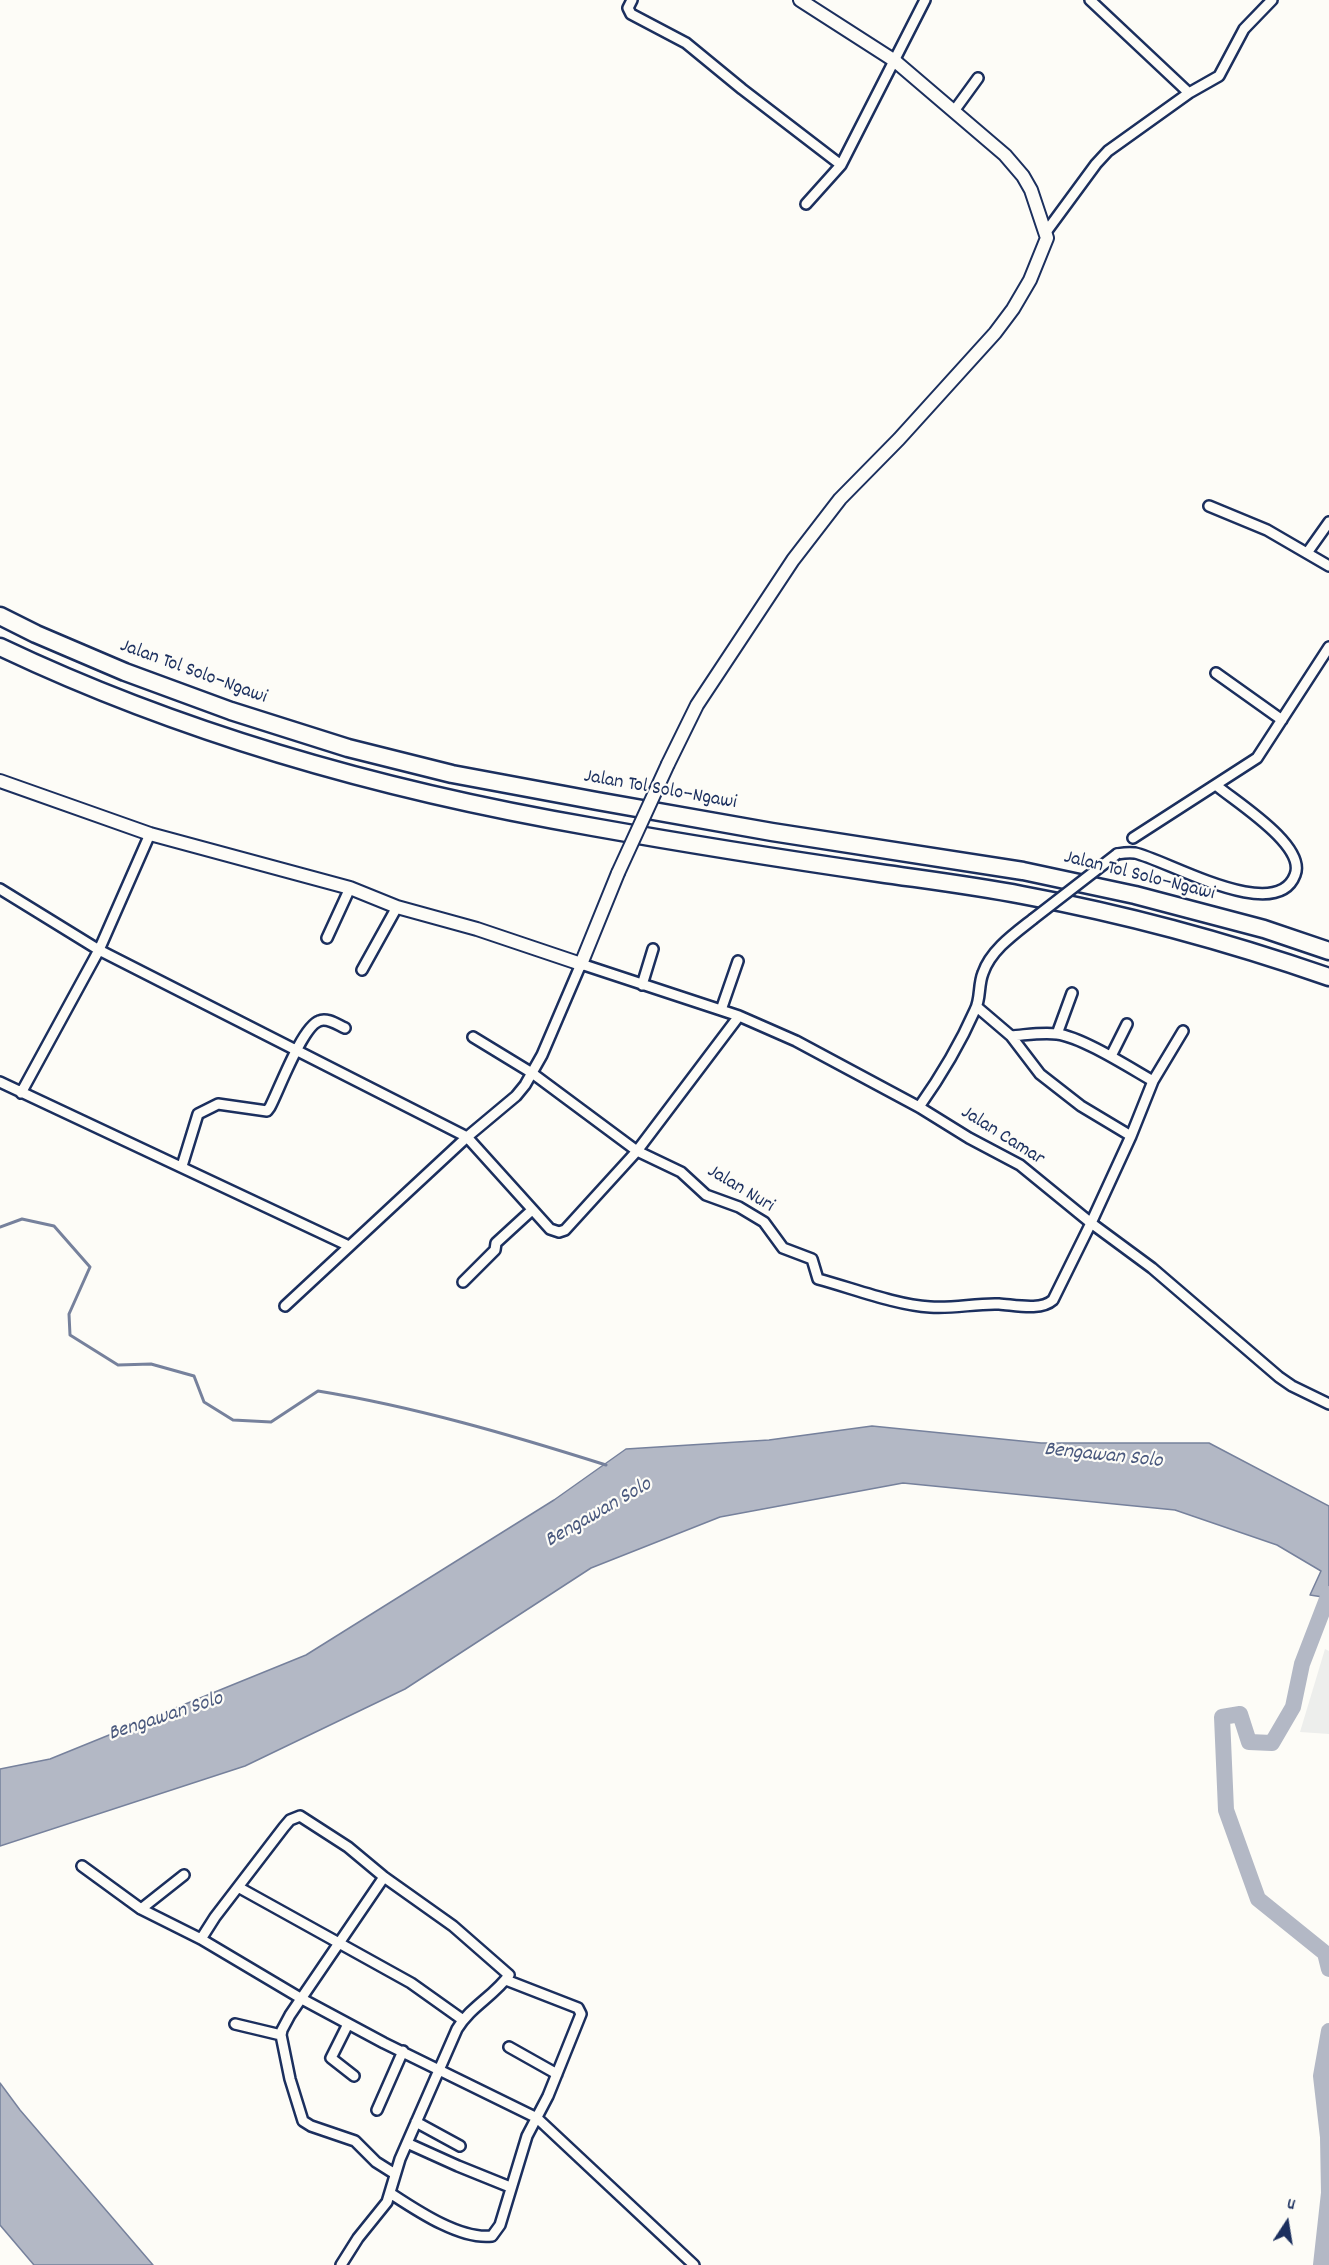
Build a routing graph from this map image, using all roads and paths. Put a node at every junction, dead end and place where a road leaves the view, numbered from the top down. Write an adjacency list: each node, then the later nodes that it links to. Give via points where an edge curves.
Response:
1 (632, 0): 10 (street, via 630,14 686,42)
2 (800, 0): 6 (street)
3 (925, 0): 6 (street)
4 (1090, 0): 8 (street)
5 (1272, 0): 8 (street, via 1244,29 1222,73)
6 (895, 61): 9 (street); 10 (street)
7 (978, 78): 9 (street)
8 (1189, 93): 12 (street, via 1108,152)
9 (954, 111): 12 (street, via 1023,176)
10 (841, 165): 11 (street)
11 (806, 204)
12 (1046, 232): 34 (street, bridge, via 1044,249 1013,309 979,352 840,499 793,560 697,705 618,873)
13 (1209, 506): 15 (street, via 1268,530)
14 (1329, 522): 15 (street)
15 (1307, 553): 16 (street)
16 (1329, 566)
17 (0, 616): 32 (highway, Jalan Tol Solo–Ngawi, via 125,672 348,748 452,774 597,801 1023,871 1135,895)
18 (0, 647): 36 (highway, via 149,711 343,772 579,825 1023,895 1251,951)
19 (1329, 647): 21 (street)
20 (1216, 673): 21 (street)
21 (1282, 720): 23 (street, via 1257,758)
22 (0, 781): 24 (street)
23 (1217, 786): 25 (street); 39 (street, bridge, via 1286,843 1295,863 1295,878 1281,890 1263,895 1201,879 1134,853 1117,855 1008,939 982,974)
24 (150, 834): 26 (street); 31 (street)
25 (1132, 838)
26 (350, 888): 28 (street); 29 (street)
27 (0, 889): 31 (street)
28 (397, 907): 34 (street); 35 (street)
29 (327, 938)
30 (653, 949): 37 (street)
31 (99, 950): 48 (street); 53 (street)
32 (1329, 951)
33 (738, 961): 40 (street)
34 (581, 964): 37 (street, Jalan Camar); 50 (street)
35 (362, 970)
36 (1329, 977)
37 (642, 985): 40 (street, Jalan Camar)
38 (1072, 993): 45 (street)
39 (977, 1007): 46 (street); 54 (street, via 944,1071)
40 (721, 1010): 41 (street, Jalan Camar)
41 (739, 1016): 54 (street, Jalan Camar, via 796,1041); 57 (street)
42 (1128, 1024): 49 (street)
43 (345, 1028): 48 (street, via 319,1020)
44 (1183, 1031): 51 (street)
45 (1057, 1034): 46 (street); 49 (street)
46 (1011, 1036): 55 (street, via 1040,1074 1081,1106)
47 (472, 1037): 50 (street, Jalan Nuri)
48 (297, 1051): 56 (street); 58 (street, via 267,1111 218,1104 198,1114)
49 (1111, 1056): 51 (street)
50 (532, 1072): 56 (street, via 516,1096); 57 (street, Jalan Nuri)
51 (1153, 1081): 55 (street)
52 (0, 1082): 53 (street)
53 (21, 1094): 58 (street)
54 (919, 1107): 60 (street, Jalan Camar, via 1020,1165)
55 (1131, 1136): 60 (street)
56 (467, 1137): 59 (street); 61 (street)
57 (637, 1151): 59 (street, via 565,1230 550,1229); 60 (street, Jalan Nuri, via 681,1172 706,1195 740,1207 764,1222 783,1248 812,1259 818,1279 927,1307 1049,1304)
58 (182, 1166): 61 (street)
59 (532, 1210): 62 (street, via 496,1243 495,1250)
60 (1091, 1224): 64 (street, Jalan Camar, via 1152,1268 1279,1377)
61 (349, 1246): 63 (street)
62 (463, 1282)
63 (285, 1306)
64 (1329, 1404)
65 (82, 1866): 69 (street)
66 (184, 1875): 69 (street)
67 (384, 1877): 68 (street, via 348,1847 300,1816 290,1820); 71 (street); 72 (street, via 453,1926 509,1975)
68 (238, 1887): 70 (street); 71 (street)
69 (141, 1909): 70 (street)
70 (201, 1939): 73 (street)
71 (338, 1943): 73 (street); 74 (street, via 411,1983)
72 (506, 1980): 74 (street); 81 (street, via 581,2010)
73 (302, 1999): 75 (street); 77 (street)
74 (462, 2020): 80 (street)
75 (348, 2024): 79 (street); 82 (street, via 331,2058)
76 (235, 2025): 77 (street)
77 (281, 2036): 88 (street, via 303,2121 355,2141)
78 (509, 2047): 81 (street)
79 (403, 2051): 80 (street); 83 (street)
80 (440, 2070): 84 (street); 85 (street)
81 (557, 2074): 84 (street)
82 (354, 2076)
83 (377, 2110)
84 (537, 2118): 89 (street); 92 (street)
85 (416, 2122): 86 (street); 87 (street)
86 (407, 2143): 88 (street); 89 (street)
87 (460, 2146)
88 (395, 2174): 90 (street)
89 (510, 2187): 90 (street, via 500,2225 492,2236 440,2223)
90 (390, 2193): 91 (street)
91 (341, 2265)
92 (694, 2265)

